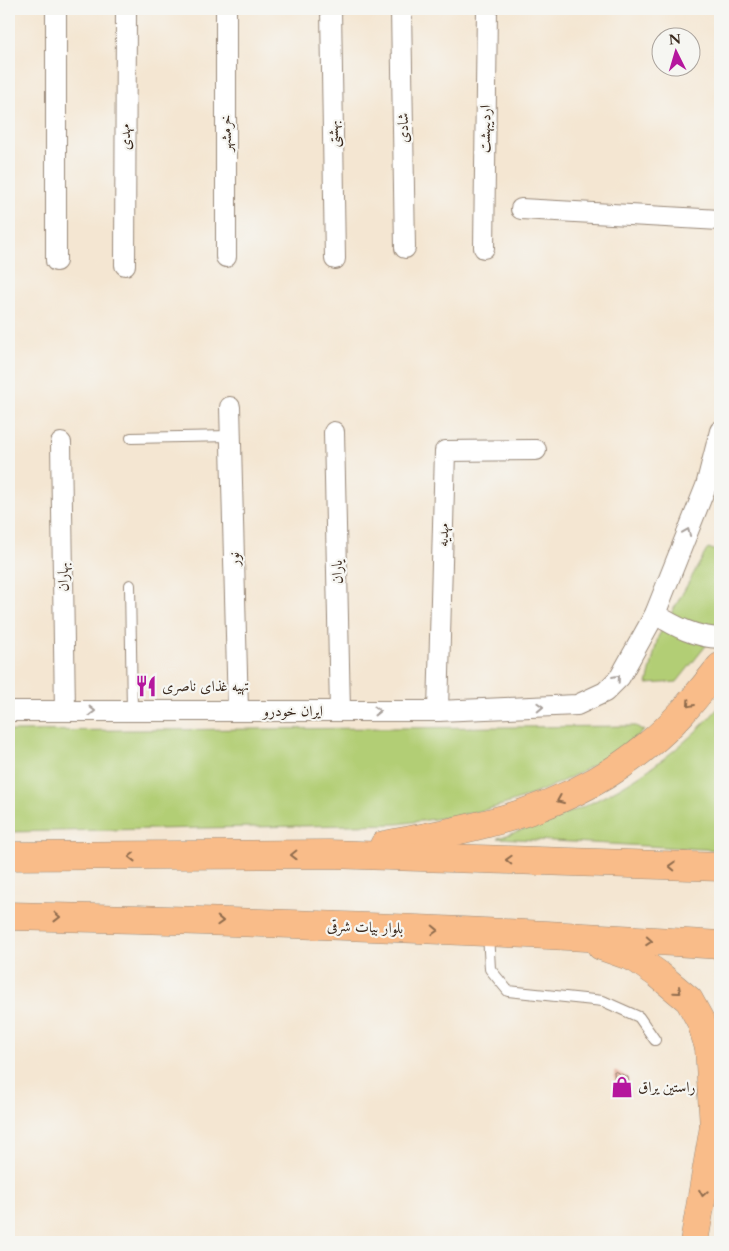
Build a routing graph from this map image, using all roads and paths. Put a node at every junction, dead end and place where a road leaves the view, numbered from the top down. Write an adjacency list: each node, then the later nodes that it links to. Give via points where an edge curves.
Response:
1 (56, 9): 13 (street)
2 (126, 9): 14 (street, مهدی)
3 (226, 9): 11 (street, خرمشهر)
4 (330, 9): 12 (street, بهشتی)
5 (401, 9): 9 (street, شادی)
6 (487, 9): 10 (street, اردیبهشت)
7 (521, 209): 8 (street)
8 (720, 220)
9 (405, 248)
10 (484, 248)
11 (226, 257)
12 (335, 259)
13 (56, 261)
14 (125, 265)
15 (230, 407): 18 (street, نور)
16 (334, 432): 30 (street, یاران)
17 (720, 432): 23 (street, one-way to 17, via 706,486)
18 (230, 436): 19 (lane); 29 (street, نور)
19 (131, 438)
20 (60, 444): 27 (street, بهاران)
21 (536, 450): 31 (street, مهدیه, via 445,451)
22 (130, 585): 28 (lane)
23 (655, 614): 24 (street, via 679,629); 31 (street, ایران خودرو, one-way to 23, via 577,705 605,692 620,677)
24 (720, 638)
25 (720, 666): 32 (main road, one-way to 32, via 687,708 648,745 574,794 505,820)
26 (9, 711): 27 (street, ایران خودرو)
27 (65, 711): 28 (street, ایران خودرو, one-way to 28)
28 (132, 711): 29 (street, ایران خودرو)
29 (238, 711): 30 (street, ایران خودرو)
30 (340, 711): 31 (street, ایران خودرو, one-way to 31)
31 (438, 711)
32 (330, 854): 33 (main road, one-way to 33); 34 (main road, one-way to 32)
33 (9, 856)
34 (720, 868)
35 (9, 916): 36 (main road, بلوار بیات شرقی, one-way to 36)
36 (488, 932): 37 (main road, بلوار بیات شرقی); 39 (lane, via 490,969 508,991 603,1001 639,1017)
37 (574, 936): 38 (main road, بلوار بیات شرقی, one-way to 38); 41 (main road, one-way to 41, via 634,958 689,1000 701,1022 709,1048)
38 (720, 945)
39 (655, 1040)
40 (720, 1088): 41 (main road)
41 (714, 1128): 42 (main road, one-way to 42)
42 (694, 1242)

